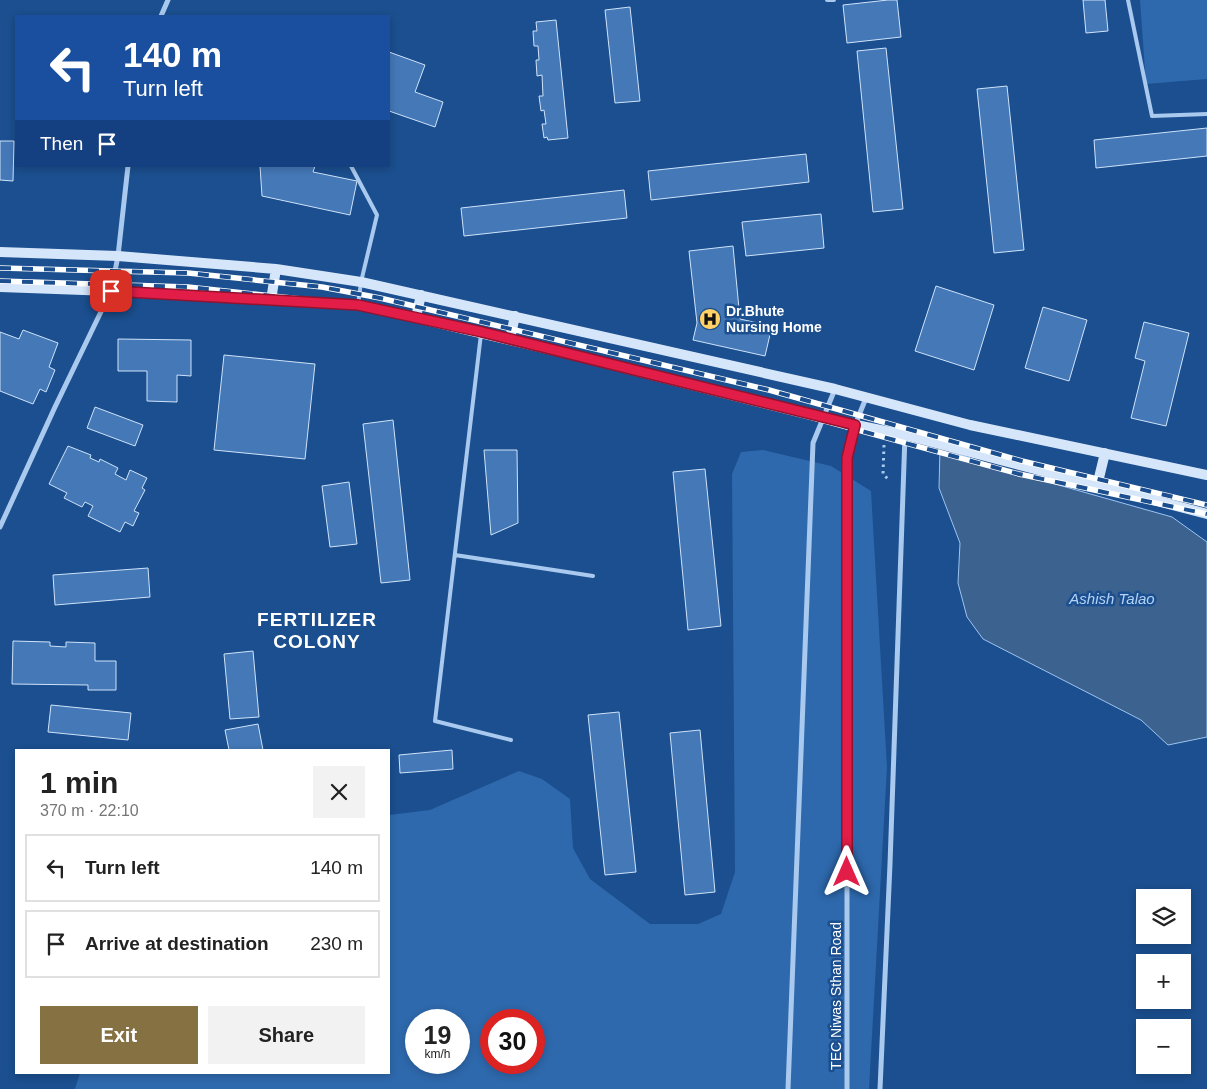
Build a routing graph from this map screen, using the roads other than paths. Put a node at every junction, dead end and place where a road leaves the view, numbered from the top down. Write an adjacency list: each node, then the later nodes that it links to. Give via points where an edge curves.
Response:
1 (168, 0): 5 (street)
2 (826, 0): 3 (lane)
3 (834, 0)
4 (1128, 0): 6 (lane, via 1152,116)
5 (161, 15)
6 (1207, 114)
7 (128, 167): 10 (street)
8 (352, 167): 12 (lane, via 377,215)
9 (0, 252): 10 (main road)
10 (118, 256): 11 (main road); 14 (street)
11 (276, 269): 12 (main road); 16 (main road)
12 (361, 282): 15 (main road); 17 (lane)
13 (0, 288): 14 (main road)
14 (111, 291): 16 (main road); 31 (street)
15 (421, 295): 18 (main road); 19 (main road)
16 (271, 300): 17 (main road)
17 (358, 305): 19 (main road)
18 (515, 316): 21 (main road); 22 (main road)
19 (416, 317): 20 (main road)
20 (482, 332): 21 (main road); 32 (lane)
21 (510, 339): 24 (main road)
22 (835, 389): 23 (main road); 24 (street)
23 (867, 397): 25 (street, TEC Niwas Sthan Road); 27 (main road, via 970,425)
24 (822, 418): 25 (main road); 35 (street, via 813,443)
25 (855, 425): 26 (main road); 36 (street, TEC Niwas Sthan Road, via 847,458)
26 (905, 435): 29 (main road); 37 (street)
27 (1105, 453): 28 (main road); 29 (main road)
28 (1207, 475)
29 (1097, 486): 30 (main road)
30 (1207, 514)
31 (0, 527)
32 (455, 555): 33 (lane); 34 (lane, via 435,721)
33 (593, 576)
34 (511, 740)
35 (788, 1089)
36 (847, 1089)
37 (880, 1089)

